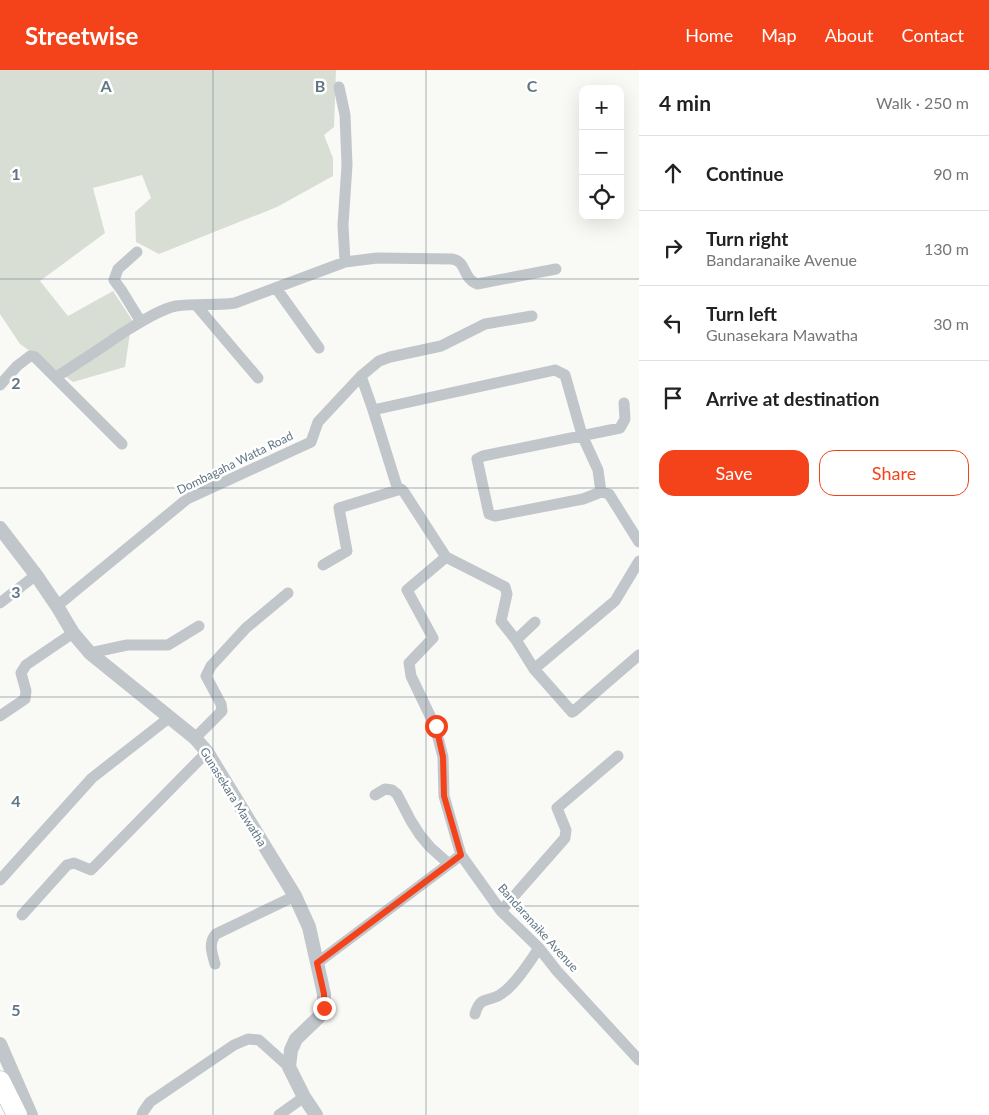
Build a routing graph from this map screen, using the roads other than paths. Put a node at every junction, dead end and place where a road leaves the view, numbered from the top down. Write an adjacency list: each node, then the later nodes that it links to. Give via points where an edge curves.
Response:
1 (339, 87): 3 (street, via 345,115 347,165 343,225)
2 (137, 252): 8 (street, via 118,269 114,280)
3 (345, 262): 4 (street, via 402,257 452,259 462,264 472,282 477,284); 5 (street)
4 (556, 269)
5 (276, 288): 6 (street, via 235,303); 9 (street)
6 (196, 304): 8 (street, via 168,308); 12 (street)
7 (532, 316): 10 (street, Dombagaha Watta Road, via 485,324 441,346 390,356 378,361)
8 (141, 322): 11 (street)
9 (319, 348)
10 (361, 376): 15 (street); 28 (street, Dombagaha Watta Road, via 318,422 310,442 187,499)
11 (56, 377): 13 (street, via 30,356); 17 (street)
12 (258, 378)
13 (0, 384)
14 (624, 403): 16 (street, via 625,419 620,428)
15 (373, 410): 16 (street, via 555,370 565,375); 18 (street)
16 (582, 436): 19 (street, via 598,470); 19 (street, via 477,459 489,514 495,516 583,499)
17 (122, 444)
18 (398, 490): 22 (street, via 402,489); 24 (street, via 339,508 347,551)
19 (601, 492): 21 (street, via 609,494)
20 (0, 528): 25 (street, Gunasekara Mawatha)
21 (639, 542)
22 (446, 557): 32 (street, via 506,587 500,621); 42 (street, Bandaranaike Avenue, via 407,590 433,638 409,663 411,676 436,726 443,757 444,796)
23 (639, 561): 35 (street, via 615,601)
24 (324, 566)
25 (36, 575): 27 (street); 28 (street, Gunasekara Mawatha)
26 (288, 593): 38 (street, via 246,628 210,666 206,676 222,711)
27 (0, 603)
28 (58, 606): 31 (street, Gunasekara Mawatha)
29 (535, 622): 32 (street)
30 (199, 626): 33 (street, via 168,645 127,645)
31 (73, 634): 33 (street, Gunasekara Mawatha); 36 (street, via 26,665 21,673 25,699)
32 (516, 640): 35 (street)
33 (90, 653): 37 (street, Gunasekara Mawatha)
34 (639, 654): 35 (street, via 572,712)
35 (534, 669)
36 (0, 716)
37 (170, 717): 38 (street, Gunasekara Mawatha); 44 (street, via 92,778)
38 (195, 738): 39 (street, Gunasekara Mawatha)
39 (207, 752): 45 (street, Gunasekara Mawatha); 47 (street, via 91,870 74,863 67,865)
40 (618, 756): 46 (street, via 557,808 566,830 565,838)
41 (375, 795): 43 (street, via 385,790 397,794 420,835)
42 (461, 855): 43 (street); 46 (street, Bandaranaike Avenue)
43 (449, 864): 49 (street)
44 (0, 880)
45 (295, 896): 49 (street, Gunasekara Mawatha, via 308,927); 50 (street, via 216,934 210,945)
46 (501, 911): 48 (street, Bandaranaike Avenue)
47 (22, 915)
48 (539, 948): 51 (street, via 514,983 498,996 483,1001); 53 (street, Bandaranaike Avenue, via 556,971)
49 (317, 963): 54 (street, Gunasekara Mawatha, via 324,1008 296,1040)
50 (214, 964)
51 (475, 1014)
52 (0, 1044): 58 (street)
53 (639, 1060)
54 (289, 1067): 56 (street); 59 (street, via 259,1040 248,1039 234,1045 150,1102)
55 (0, 1081): 57 (highway)
56 (304, 1098): 60 (street); 61 (street)
57 (17, 1115)
58 (31, 1115)
59 (142, 1115)
60 (279, 1115)
61 (316, 1115)

